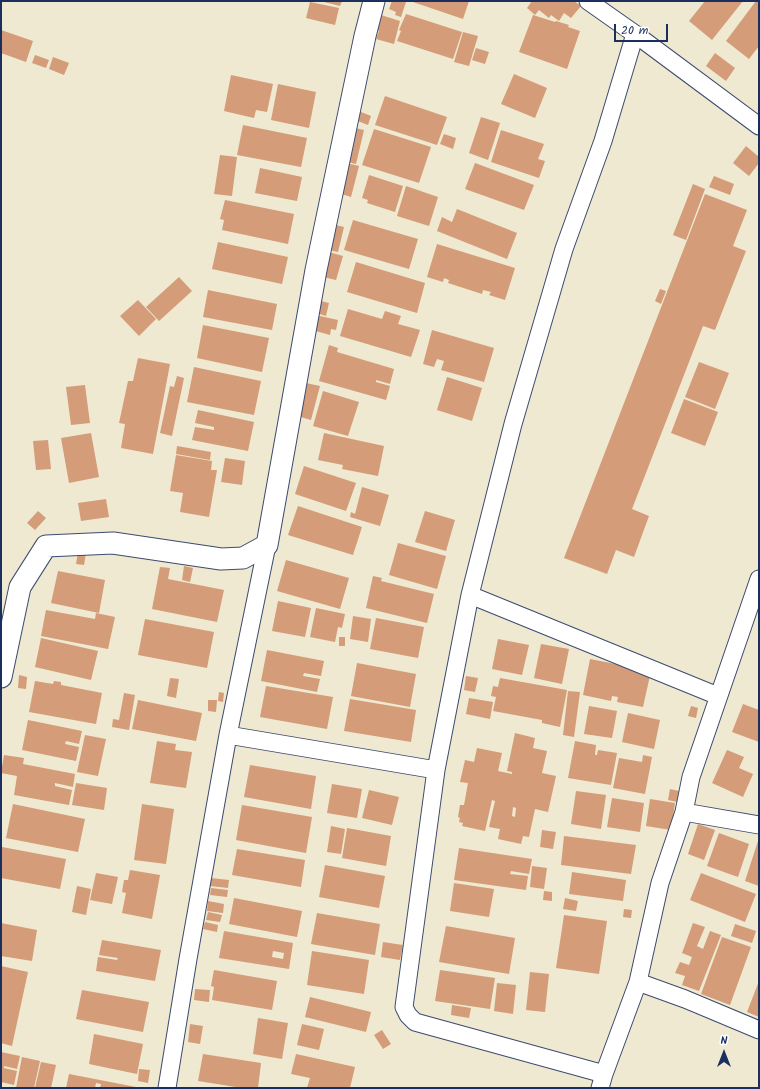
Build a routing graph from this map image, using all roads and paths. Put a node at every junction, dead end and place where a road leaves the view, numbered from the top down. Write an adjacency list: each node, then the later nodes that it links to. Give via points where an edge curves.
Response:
1 (374, 1): 5 (street, via 316,270)
2 (588, 1): 3 (street)
3 (635, 34): 4 (street); 7 (street, via 603,141 564,249 513,424)
4 (759, 126)
5 (267, 545): 8 (street, via 243,558 221,559 113,543 46,546 20,587); 10 (street)
6 (759, 579): 9 (street)
7 (470, 595): 9 (street); 11 (street)
8 (1, 677)
9 (718, 696): 12 (street, via 691,777)
10 (228, 735): 11 (street); 17 (street)
11 (436, 770): 16 (street, via 404,1007 408,1015 415,1022)
12 (684, 812): 13 (street); 14 (street, via 660,884)
13 (759, 825)
14 (638, 982): 15 (street); 16 (street)
15 (759, 1030)
16 (602, 1081)
17 (167, 1088)

